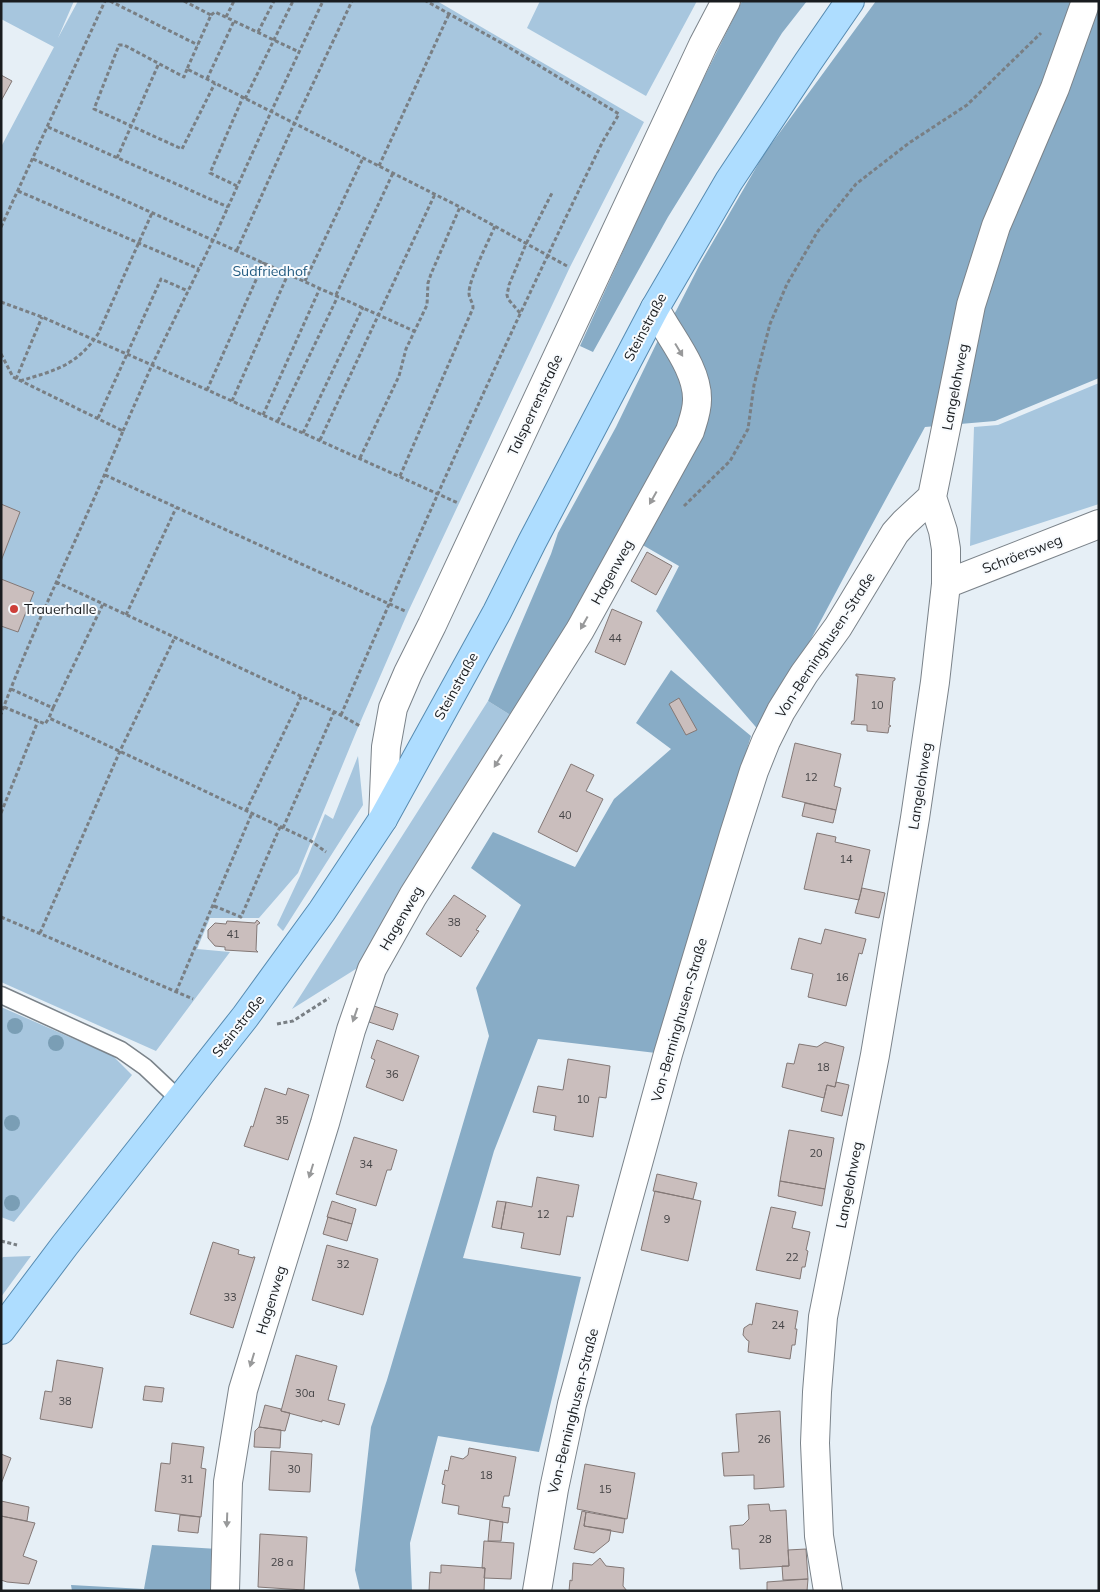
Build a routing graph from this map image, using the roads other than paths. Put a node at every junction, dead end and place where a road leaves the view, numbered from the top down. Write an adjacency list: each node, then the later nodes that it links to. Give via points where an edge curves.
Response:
1 (726, 1): 8 (street, Talsperrenstraße, via 393,708 386,747)
2 (850, 1): 4 (main road, Steinstraße, via 729,180)
3 (1086, 1): 5 (street, Langelohweg, via 1055,88 996,226 971,306)
4 (655, 308): 8 (main road, Steinstraße, via 497,612); 12 (street, Hagenweg, one-way to 12, via 693,380 697,398 690,431 580,630 413,896 372,969 350,1030 320,1140 243,1390 228,1482)
5 (932, 497): 7 (street, Langelohweg, via 946,549); 13 (street, Von-Berninghusen-Straße, via 895,534 804,674 781,711 754,771 668,1054 572,1404)
6 (1099, 524): 7 (street, Schröersweg)
7 (946, 584): 14 (street, Langelohweg, via 936,682 915,818 875,1055 823,1316 815,1443 819,1536)
8 (383, 818): 10 (main road, Steinstraße, via 292,954)
9 (1, 995): 10 (lane, via 121,1050 145,1067)
10 (180, 1100): 11 (main road, Steinstraße)
11 (1, 1330)
12 (225, 1591)
13 (537, 1591)
14 (828, 1591)

